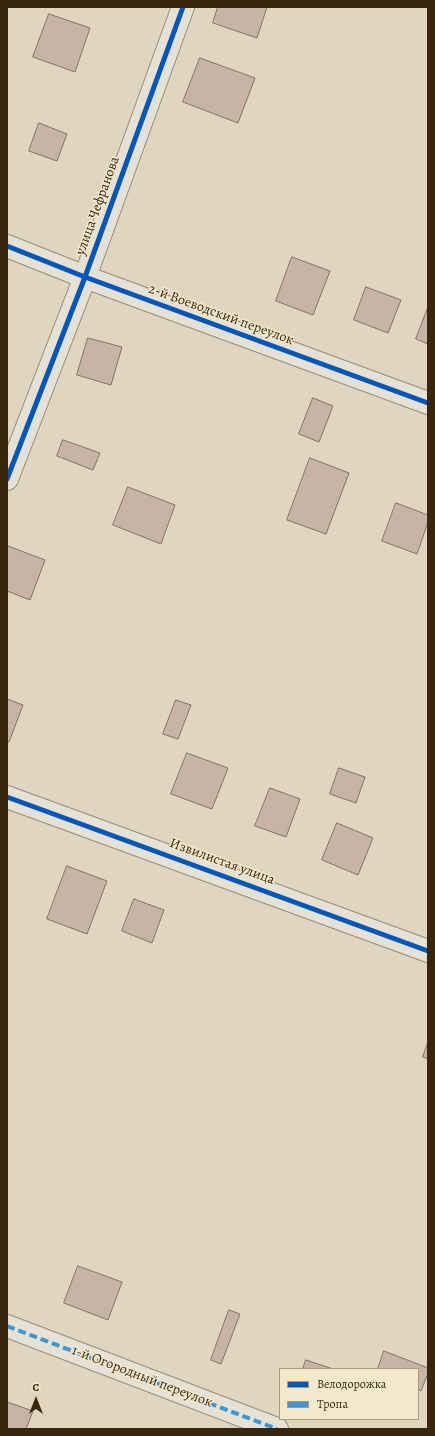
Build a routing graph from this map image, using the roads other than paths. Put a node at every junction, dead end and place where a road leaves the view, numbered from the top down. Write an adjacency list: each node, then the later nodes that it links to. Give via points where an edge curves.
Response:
1 (183, 7): 3 (street, улица Чефранова)
2 (7, 246): 3 (street, 2-й Воеводский переулок)
3 (85, 277): 4 (street, 2-й Воеводский переулок); 5 (street, улица Чефранова)
4 (428, 403)
5 (7, 479)
6 (7, 797): 7 (street, Извилистая улица)
7 (428, 951)
8 (7, 1326): 9 (street, 1-й Огородный переулок)
9 (272, 1428)

